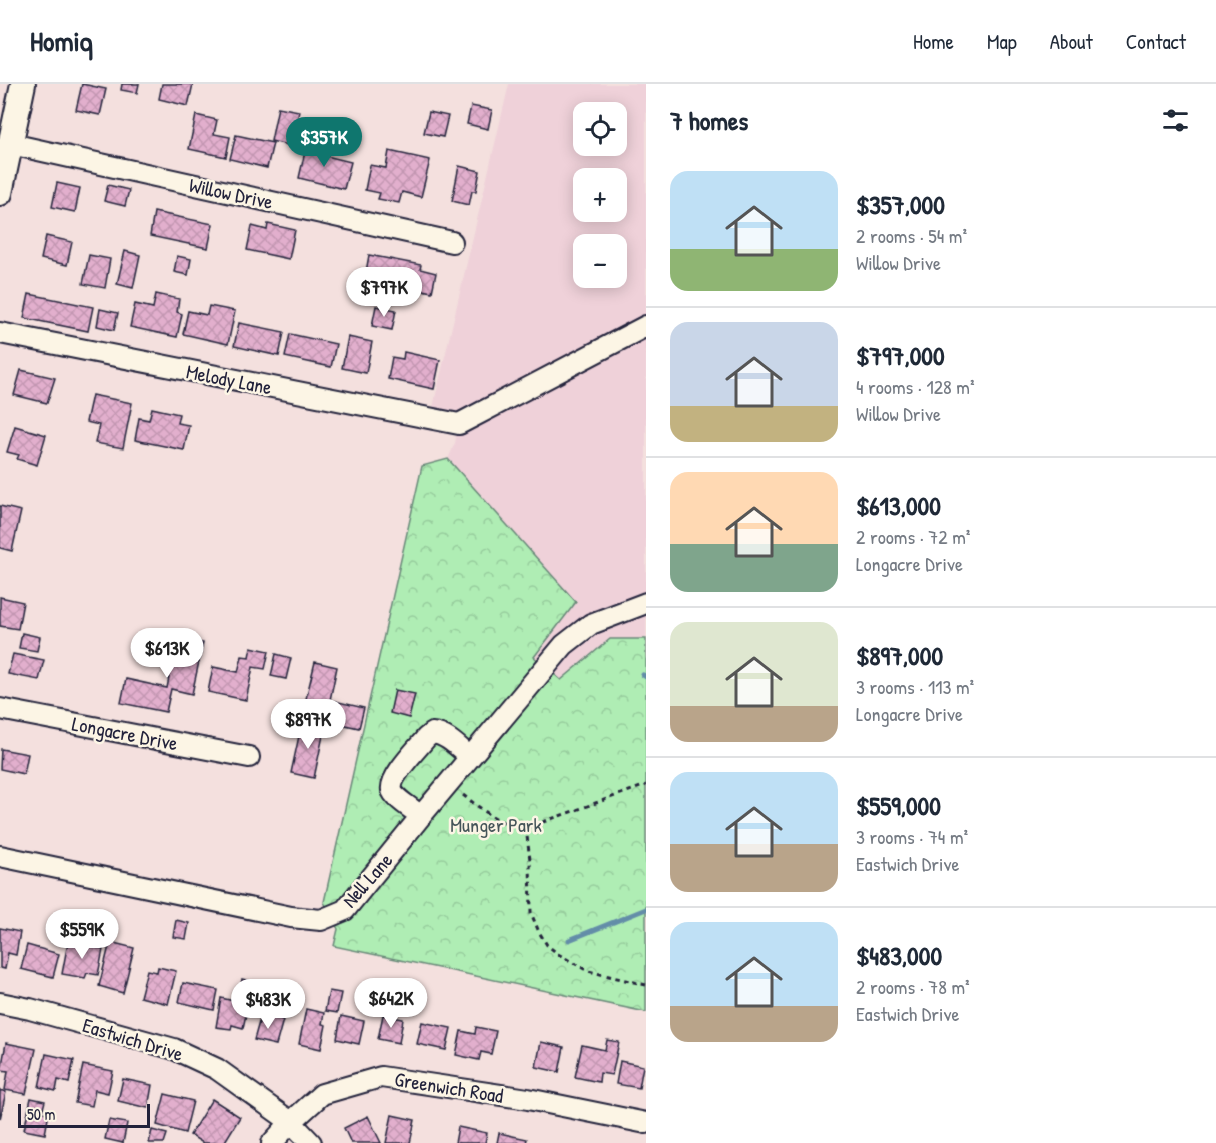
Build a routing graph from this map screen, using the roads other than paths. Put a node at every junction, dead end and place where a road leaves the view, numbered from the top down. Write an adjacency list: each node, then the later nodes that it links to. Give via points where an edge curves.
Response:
1 (23, 84): 2 (main road)
2 (11, 144): 3 (main road); 4 (street, Willow Drive)
3 (0, 193)
4 (452, 242)
5 (646, 326): 6 (street, Melody Lane, via 459,424)
6 (0, 333)
7 (646, 603): 10 (street, Nell Lane, via 591,624 564,645)
8 (0, 710): 9 (street, Longacre Drive)
9 (249, 757)
10 (470, 757): 11 (street, Nell Lane); 11 (street, via 439,733 426,738 394,778 392,790)
11 (421, 816): 12 (street, Nell Lane, via 345,910 321,920)
12 (0, 856)
13 (0, 1003): 14 (street, Eastwich Drive, via 174,1049 217,1069)
14 (291, 1122): 15 (street, Greenwich Road, via 322,1094 381,1077 528,1099); 16 (street, Greenwich Road); 17 (street, Eastwich Drive)
15 (646, 1124)
16 (273, 1143)
17 (311, 1143)

